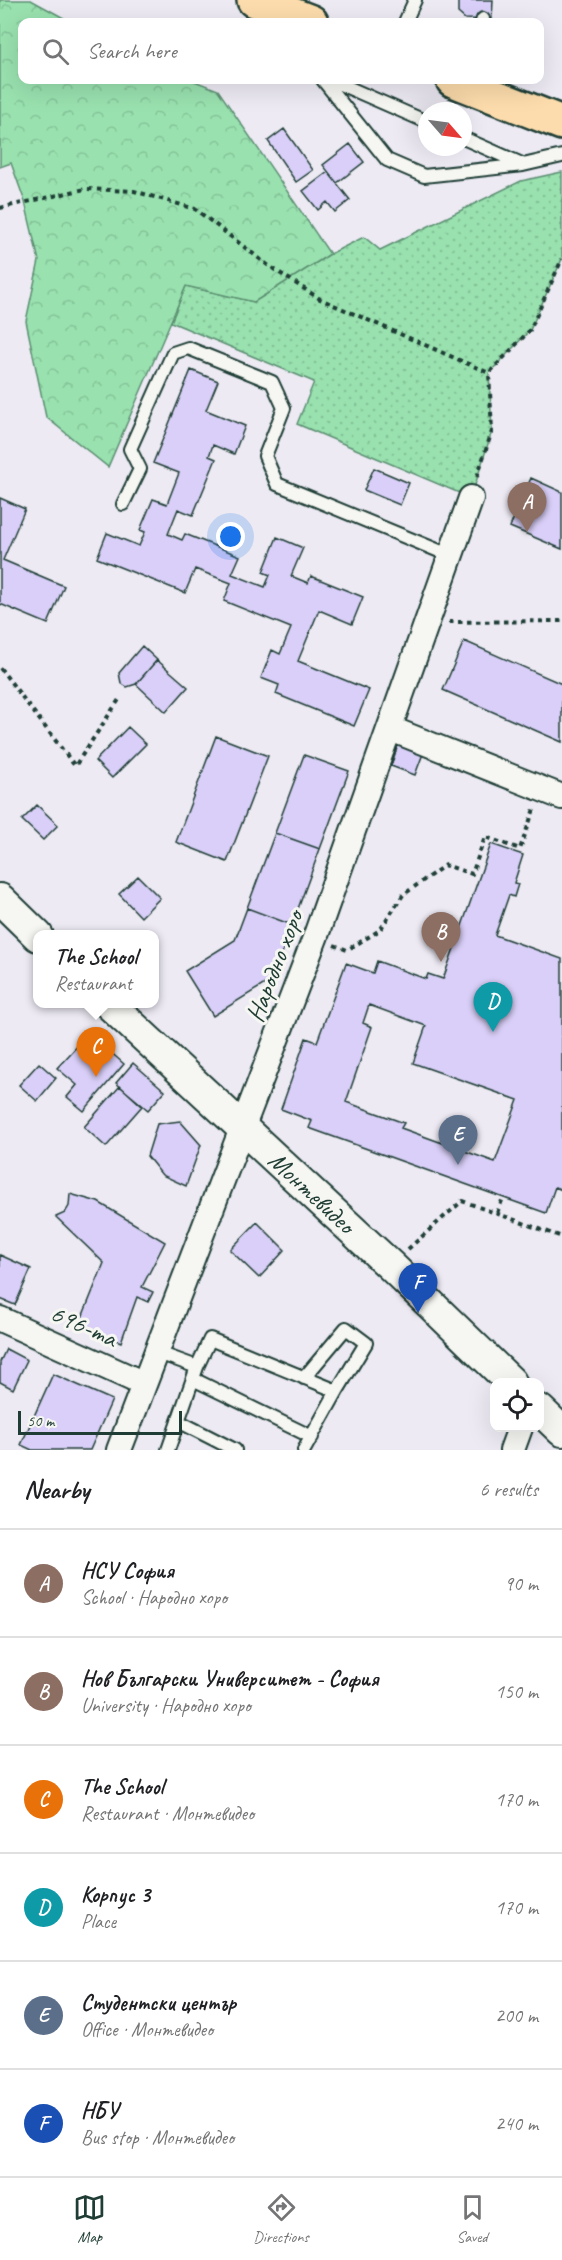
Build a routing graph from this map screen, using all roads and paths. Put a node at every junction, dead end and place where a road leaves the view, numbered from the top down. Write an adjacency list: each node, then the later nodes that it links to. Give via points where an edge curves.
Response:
1 (254, 0): 3 (highway)
2 (415, 0): 4 (lane)
3 (294, 18)
4 (407, 18)
5 (326, 84): 12 (lane, via 387,160 424,176)
6 (340, 84): 8 (lane)
7 (463, 84): 9 (highway)
8 (418, 118)
9 (562, 123)
10 (472, 142): 12 (lane)
11 (562, 156): 12 (lane)
12 (523, 165)
13 (0, 208): 15 (path, via 86,189 134,191 195,209 269,266 320,299)
14 (562, 259): 15 (path, via 530,330)
15 (489, 373): 16 (path, via 492,431)
16 (471, 498): 18 (street, Народно хоро)
17 (123, 504): 18 (lane, via 140,469 130,449 173,353 188,348 272,382 284,408 265,456 277,484)
18 (449, 555): 20 (street, Народно хоро)
19 (562, 621): 20 (path)
20 (427, 622): 23 (street, Народно хоро)
21 (0, 668): 22 (path, via 75,766)
22 (120, 698)
23 (390, 729): 24 (street); 27 (street, Народно хоро)
24 (552, 793): 27 (path, via 520,849 485,837 472,874 445,865 403,895 380,930 364,940 347,950)
25 (0, 900): 26 (street)
26 (33, 931)
27 (315, 938): 29 (street, Народно хоро)
28 (113, 1008): 29 (street, Монтевидео)
29 (243, 1127): 35 (street, Народно хоро); 38 (street, Монтевидео)
30 (503, 1198): 31 (path)
31 (497, 1213): 32 (path); 33 (path, via 462,1201)
32 (562, 1237)
33 (405, 1252)
34 (0, 1319): 39 (street, 696-та)
35 (156, 1352): 36 (lane); 39 (street, Народно хоро)
36 (195, 1373): 37 (lane, via 210,1339); 42 (lane); 45 (lane)
37 (304, 1378): 40 (lane); 40 (lane, via 346,1328 366,1343)
38 (507, 1378)
39 (144, 1384): 46 (street, Народно хоро)
40 (337, 1391): 45 (lane)
41 (544, 1414): 43 (street)
42 (178, 1421): 47 (lane); 48 (lane)
43 (562, 1431)
44 (519, 1432): 50 (street)
45 (312, 1437): 49 (lane)
46 (119, 1450)
47 (168, 1450)
48 (235, 1450)
49 (304, 1450)
50 (512, 1450)

